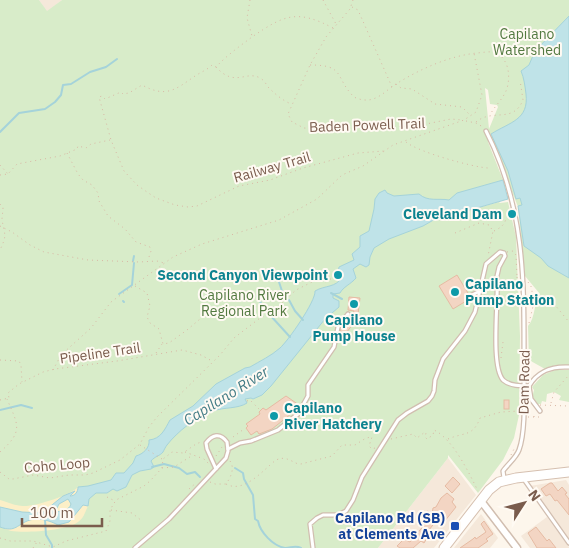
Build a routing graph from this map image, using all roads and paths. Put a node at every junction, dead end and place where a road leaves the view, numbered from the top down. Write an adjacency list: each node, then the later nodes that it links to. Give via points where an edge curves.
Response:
1 (250, 0): 7 (path, via 247,18)
2 (323, 0): 5 (path)
3 (353, 0): 4 (path)
4 (352, 6): 5 (path); 13 (path, via 358,10)
5 (336, 24): 6 (path)
6 (333, 28): 7 (path, via 317,19 282,18); 9 (path)
7 (253, 37): 10 (path)
8 (474, 53): 12 (path, via 433,65); 15 (path, via 482,95 476,112); 16 (path, via 494,51 508,65 506,92)
9 (310, 65): 13 (path, via 333,68 360,100 373,99); 14 (path)
10 (216, 67): 14 (path, via 230,77 260,78 281,99); 20 (path, Railway Trail, via 212,65 175,90 160,92 142,85 129,93 100,97)
11 (520, 80): 16 (path, via 524,93 521,106 508,115)
12 (396, 84): 13 (path); 15 (path, via 435,104 462,107)
13 (392, 87)
14 (292, 104): 17 (path, Baden Powell Trail, via 288,114 290,118 295,125 304,128 416,126 451,119)
15 (471, 115): 17 (path)
16 (490, 115): 18 (path)
17 (464, 120): 18 (path, Baden Powell Trail); 21 (path)
18 (476, 123): 19 (path, Baden Powell Trail)
19 (486, 131): 42 (lane, via 499,158 512,200 520,236)
20 (111, 140): 22 (path, Railway Trail, via 124,171 137,185 156,198 188,207 197,206 239,186 270,180 358,153); 23 (path, via 86,148 78,146 78,149)
21 (406, 142): 22 (path); 25 (path, via 455,161)
22 (384, 151): 37 (path, via 363,166 342,174 317,199 279,220 202,244)
23 (67, 153): 26 (path, via 17,164); 36 (path, via 78,174 98,193 108,216 136,242 150,247)
24 (0, 165): 26 (path)
25 (488, 168)
26 (8, 174): 27 (path)
27 (0, 175)
28 (0, 204): 31 (path)
29 (506, 218): 32 (path, via 502,227)
30 (0, 226): 31 (path)
31 (5, 228): 34 (path); 36 (path, via 44,252 88,260)
32 (493, 231): 33 (path, via 486,224 479,223); 38 (path)
33 (455, 233)
34 (0, 250)
35 (504, 253): 38 (lane, via 500,252); 47 (path, via 511,250 514,253); 59 (lane, via 497,276)
36 (147, 261): 37 (path)
37 (165, 264): 43 (path)
38 (486, 264): 44 (lane)
39 (338, 275): 41 (path)
40 (324, 277): 41 (path, via 332,273); 41 (path, via 325,282); 49 (path, Coho Loop, via 296,290)
41 (334, 277)
42 (523, 279): 45 (path); 53 (lane, Dam Road)
43 (135, 286): 55 (path, via 147,293 150,306 147,317 159,330); 61 (path, via 111,302 91,328 61,355)
44 (480, 291): 46 (lane); 84 (lane, via 470,322 438,369 432,396 402,416)
45 (536, 294): 52 (path, via 555,305); 53 (path, via 530,322)
46 (472, 295)
47 (519, 298)
48 (263, 307): 49 (path); 51 (path); 55 (path, via 231,314 226,308 213,308 169,343)
49 (274, 308): 51 (path, Coho Loop)
50 (348, 314): 86 (lane, via 338,327 334,348 308,385 308,396 298,414 278,430)
51 (260, 318): 58 (path, Coho Loop)
52 (569, 322)
53 (524, 324): 64 (lane, Dam Road)
54 (503, 342): 59 (path, via 501,358)
55 (163, 344): 56 (path)
56 (156, 354): 58 (path, Pipeline Trail, via 182,350); 61 (path, Pipeline Trail)
57 (0, 360): 63 (path, via 19,362)
58 (212, 361): 83 (path, Coho Loop, via 157,417)
59 (496, 361): 64 (lane, via 504,381)
60 (569, 367): 65 (lane, via 548,369)
61 (53, 370): 63 (path, Pipeline Trail)
62 (569, 375): 71 (path, via 554,392)
63 (22, 382): 66 (path, Pipeline Trail, via 8,393)
64 (524, 386): 65 (lane); 74 (lane, Dam Road)
65 (529, 386): 75 (lane, via 531,399)
66 (7, 399): 67 (path); 87 (path, via 17,427 11,441)
67 (0, 400)
68 (247, 402): 73 (path, via 250,400)
69 (543, 404): 71 (path)
70 (520, 405): 74 (path)
71 (550, 405): 72 (path)
72 (568, 406)
73 (259, 409)
74 (522, 411): 80 (path, via 480,418 469,434); 94 (lane, Dam Road, via 519,449)
75 (540, 411)
76 (526, 417): 77 (path)
77 (539, 417)
78 (244, 429): 79 (path)
79 (232, 437)
80 (447, 439): 84 (path, via 434,430 427,439 425,432 417,438 413,434 401,436); 106 (path)
81 (517, 441): 94 (path)
82 (206, 443): 86 (lane, via 214,436 221,436 227,442); 88 (path, via 200,442); 96 (lane)
83 (140, 444): 91 (path); 97 (path, Coho Loop, via 120,460 89,475 50,478 33,475 14,479)
84 (383, 444): 103 (path, via 372,448 369,444 372,437 368,437 355,445 342,444 332,456 302,464 281,458 248,483 233,487); 115 (lane, via 346,511 323,515 310,524)
85 (222, 447): 90 (path)
86 (228, 450): 96 (lane, via 226,458)
87 (0, 452)
88 (184, 452): 89 (path); 91 (path, via 172,452)
89 (193, 455): 93 (path); 95 (path, via 176,466)
90 (215, 457)
91 (163, 459): 95 (path)
92 (230, 461): 103 (path, via 232,473)
93 (210, 463)
94 (510, 463): 101 (lane, Dam Road, via 503,471)
95 (162, 467): 107 (path, via 144,486)
96 (216, 469): 100 (lane)
97 (0, 472)
98 (569, 472): 99 (main road)
99 (523, 477): 101 (main road); 112 (lane)
100 (208, 479): 103 (path, via 215,484); 114 (lane)
101 (504, 479): 106 (main road)
102 (199, 481): 104 (path)
103 (226, 484)
104 (189, 489)
105 (106, 497): 107 (path)
106 (480, 497): 116 (main road); 117 (street)
107 (115, 502): 108 (path)
108 (110, 510): 109 (path, via 132,513); 111 (path, via 108,527 103,533 88,534 53,547)
109 (142, 521)
110 (0, 538): 111 (path)
111 (37, 542): 113 (path)
112 (569, 543)
113 (33, 548)
114 (135, 548)
115 (313, 548)
116 (444, 548)
117 (517, 548)

